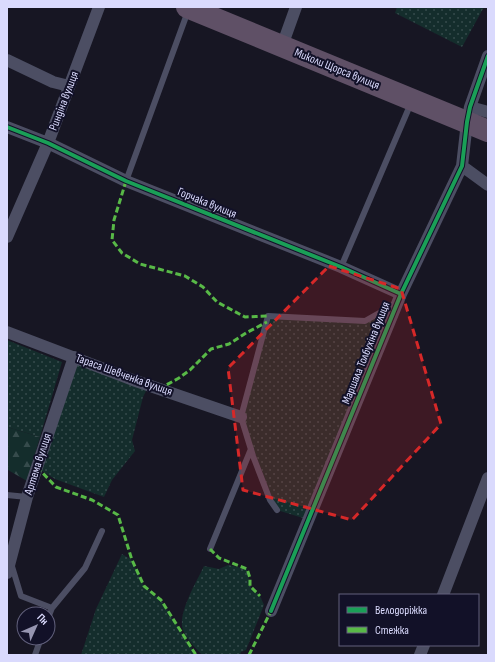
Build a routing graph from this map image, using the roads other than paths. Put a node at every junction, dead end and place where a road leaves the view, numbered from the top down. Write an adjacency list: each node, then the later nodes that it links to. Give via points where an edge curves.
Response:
1 (99, 7): 7 (street, Риндіна вулиця)
2 (296, 7): 4 (street)
3 (197, 9): 4 (highway, Миколи Щорса вулиця); 15 (lane)
4 (282, 46): 8 (highway, Миколи Щорса вулиця)
5 (488, 56): 10 (street, Маршала Толбухіна вулиця)
6 (7, 60): 7 (street, via 53,82)
7 (69, 86): 13 (street, Риндіна вулиця)
8 (412, 99): 10 (highway, Миколи Щорса вулиця); 18 (lane)
9 (488, 112): 10 (street)
10 (469, 114): 12 (highway, Миколи Щорса вулиця); 14 (street, Маршала Толбухіна вулиця)
11 (7, 127): 13 (street, Горчака вулиця)
12 (488, 131)
13 (48, 143): 15 (street, Горчака вулиця); 17 (street, Риндіна вулиця)
14 (462, 166): 16 (street); 19 (street, Маршала Толбухіна вулиця)
15 (126, 181): 18 (street, Горчака вулиця)
16 (488, 185)
17 (7, 237)
18 (341, 267): 19 (street, Горчака вулиця)
19 (400, 298): 22 (lane, via 365,321 268,316); 35 (street, Маршала Толбухіна вулиця)
20 (7, 332): 21 (street, Тараса Шевченка вулиця)
21 (74, 357): 22 (street, Тараса Шевченка вулиця); 26 (street, Артема вулиця)
22 (241, 417): 23 (lane)
23 (251, 449): 27 (lane, via 270,500); 29 (lane)
24 (488, 478): 32 (street)
25 (7, 495): 26 (lane)
26 (27, 496): 30 (street, Артема вулиця)
27 (277, 510)
28 (102, 531): 34 (lane, via 85,568)
29 (210, 549)
30 (9, 556): 31 (street, Артема вулиця); 33 (lane, via 21,596)
31 (7, 573)
32 (443, 594)
33 (47, 606)
34 (54, 606)
35 (270, 611)

